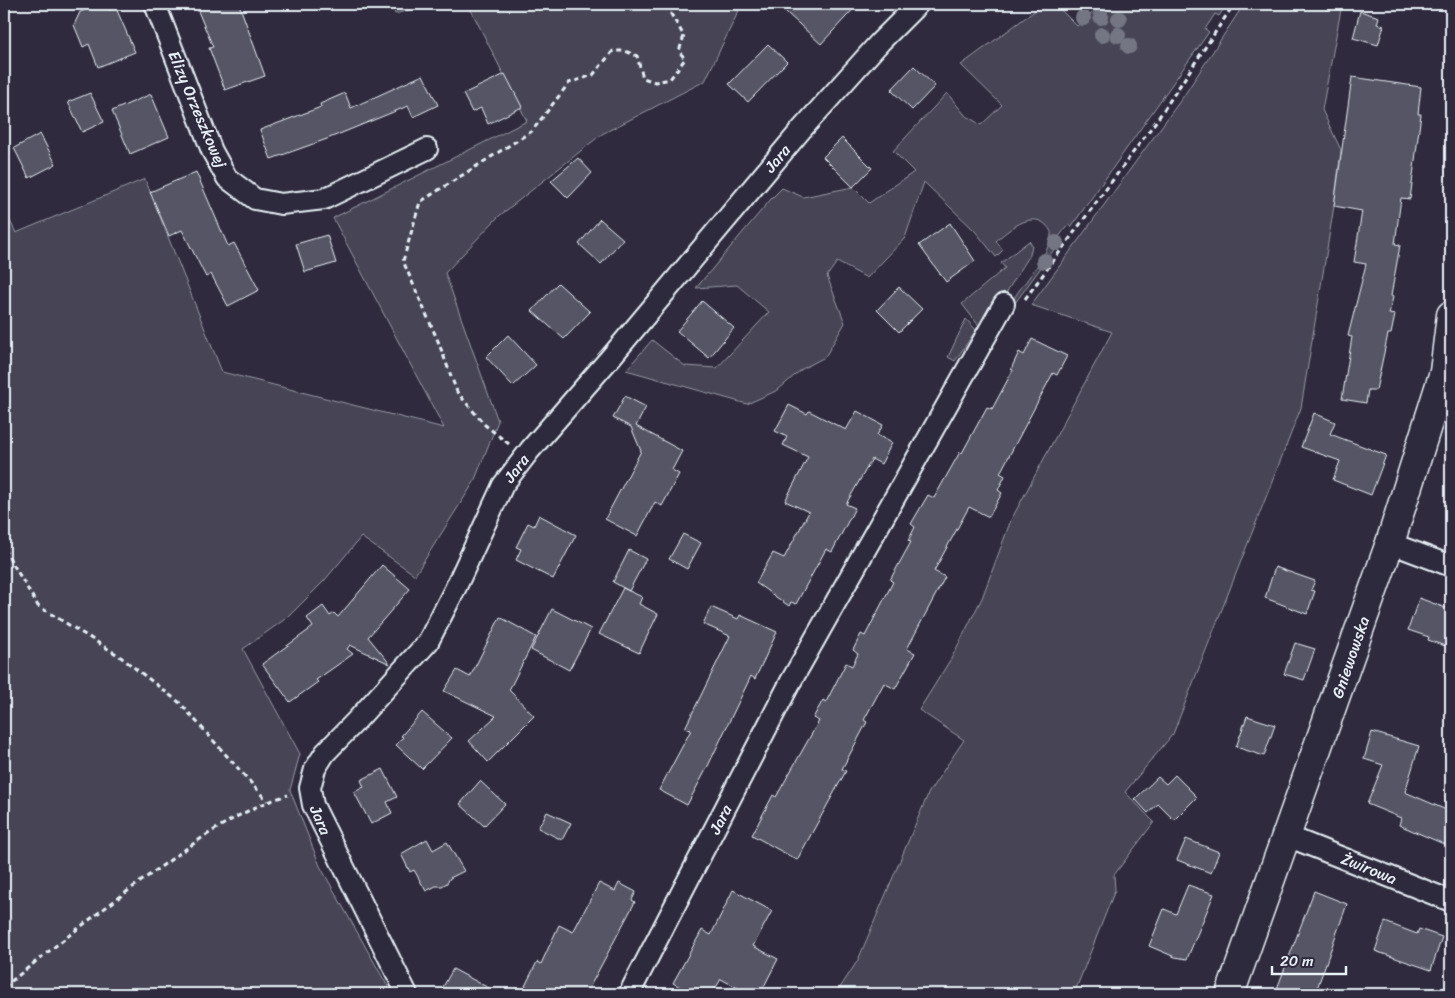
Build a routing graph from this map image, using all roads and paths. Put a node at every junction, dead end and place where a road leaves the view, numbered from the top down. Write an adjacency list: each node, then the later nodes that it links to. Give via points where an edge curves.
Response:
1 (155, 4): 5 (street, Elizy Orzeszkowej, via 212,151 227,178 255,198 281,204 324,199)
2 (665, 4): 9 (path, via 684,36 679,51 685,59 670,79 655,82 643,78 637,56 613,51 594,75 569,82 532,131 420,202 403,261 457,392 485,425)
3 (918, 4): 13 (street, Jara, via 801,130 530,450 503,486 428,642 325,753 315,769)
4 (1234, 4): 6 (path, via 1157,120)
5 (427, 148)
6 (1024, 300)
7 (1004, 304): 19 (street, Jara, via 790,683)
8 (1451, 314): 10 (street, Gniewowska, via 1444,372)
9 (513, 447)
10 (1390, 543): 12 (street); 15 (street, Gniewowska)
11 (4, 549): 14 (path, via 38,606 118,655 180,703)
12 (1451, 566)
13 (310, 788): 14 (path); 18 (street, Jara, via 313,805)
14 (267, 801): 17 (path, via 176,856)
15 (1287, 836): 16 (street, Żwirowa); 20 (street, Gniewowska)
16 (1451, 901)
17 (4, 987)
18 (407, 994)
19 (629, 994)
20 (1230, 994)

